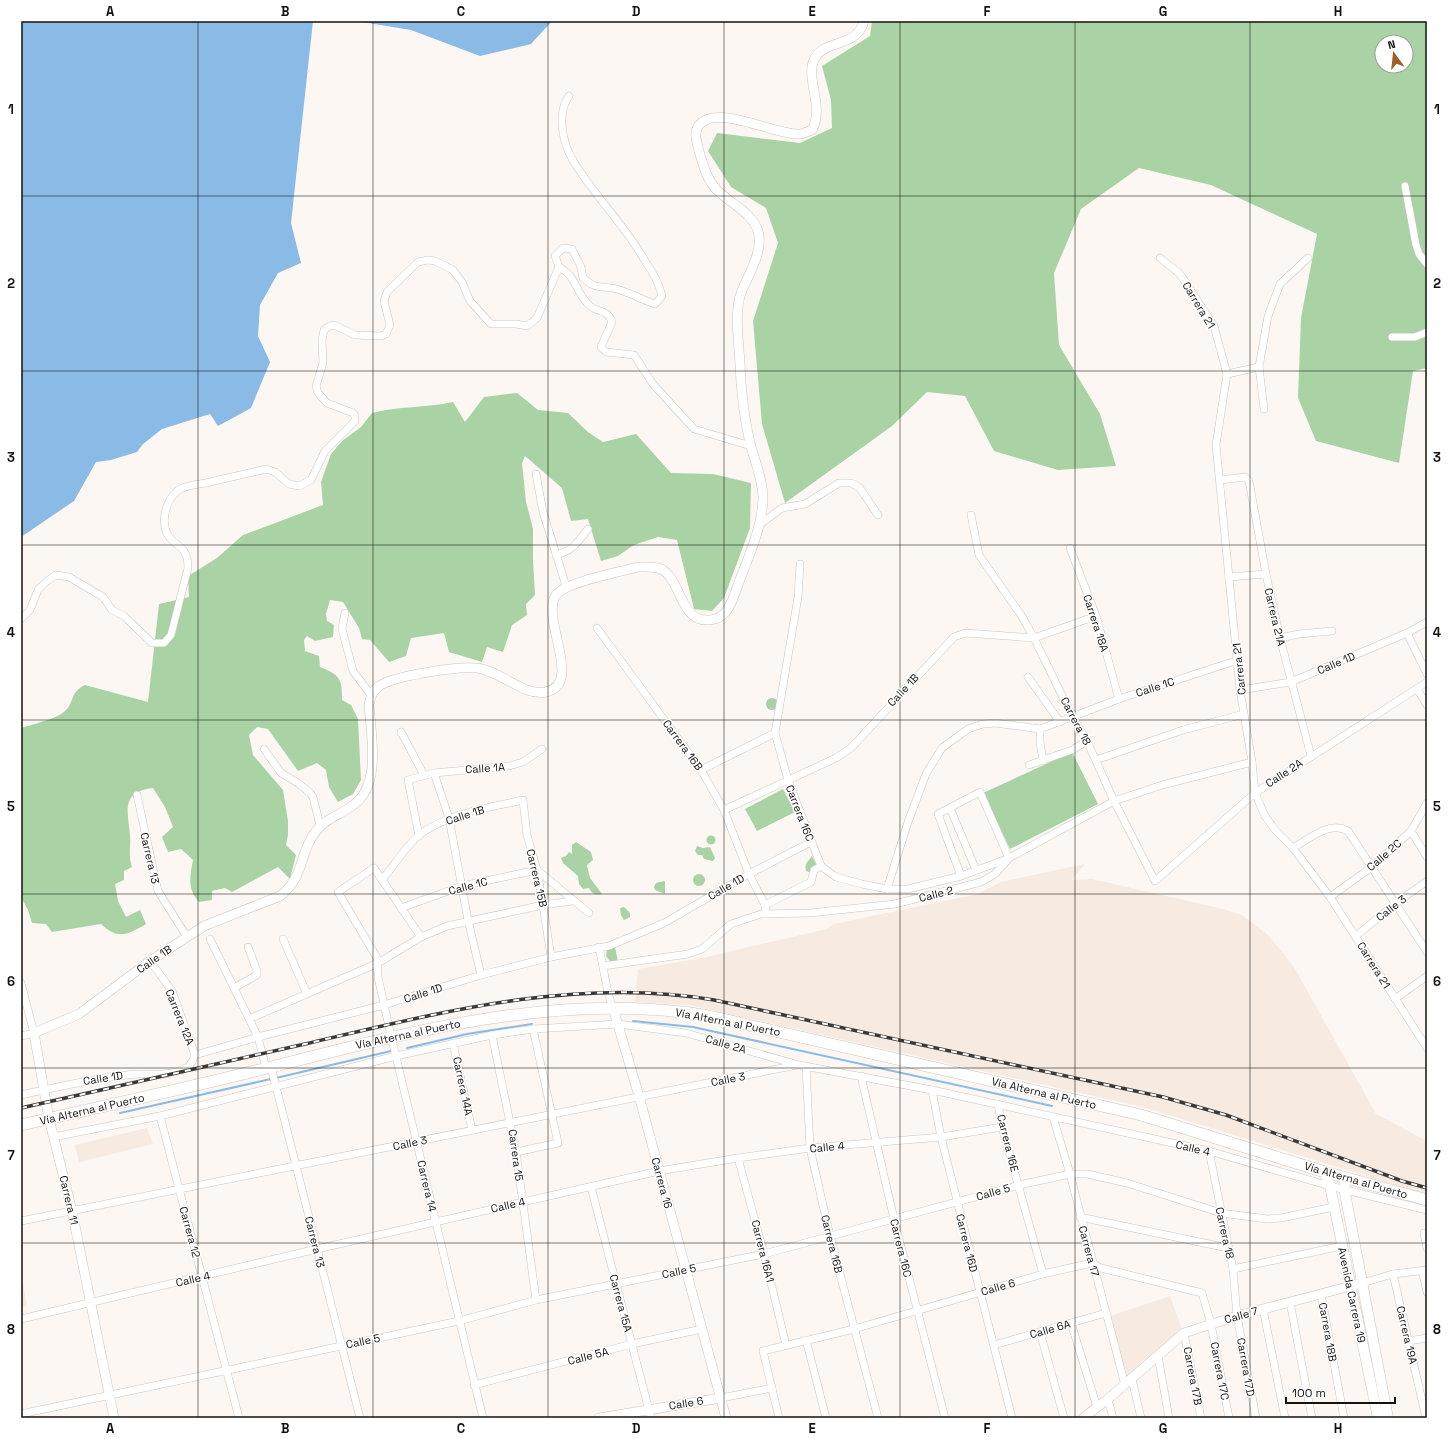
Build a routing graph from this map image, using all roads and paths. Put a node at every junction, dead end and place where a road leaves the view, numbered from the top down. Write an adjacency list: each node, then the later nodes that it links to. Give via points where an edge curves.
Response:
1 (864, 21): 13 (street, via 862,31 854,37 815,57 812,67 817,110 812,130 802,134 786,133 722,117 705,120 696,130 696,139 709,179 746,214 759,232 757,254 737,309 741,390)
2 (569, 96): 7 (street, via 562,118 565,143 573,162 634,240 659,285 662,296 655,304 619,289 593,286 583,278 572,248 563,248 555,256)
3 (1405, 186): 6 (street, via 1416,245)
4 (1160, 258): 11 (street, Carrera 21, via 1180,274 1214,326)
5 (1308, 258): 10 (street, via 1280,284 1268,316)
6 (1427, 264)
7 (559, 267): 13 (street, via 566,271 578,286 585,302 592,308 610,315 612,322 603,340 603,350 634,355 653,384 694,429); 28 (street, via 537,318 527,326 491,324 470,301 454,270 428,260 418,262 387,292 384,301 390,325 386,334 355,335 334,325 324,330 323,363 316,386 318,393 328,403 353,413 355,421 325,451 311,480 299,486 289,484 275,472 266,469 182,488 170,498 165,528 168,536 185,550 188,568 171,635 164,643 152,643 124,616 112,610 103,597 69,577 56,576 47,581 38,590 30,610)
8 (1427, 332): 9 (street, via 1415,337)
9 (1392, 337)
10 (1259, 366): 11 (street); 12 (street)
11 (1227, 374): 15 (street, Carrera 21, via 1216,445)
12 (1264, 409)
13 (751, 446): 18 (street, via 761,479 763,497)
14 (536, 474): 21 (street, via 543,512)
15 (1220, 480): 23 (street, Carrera 21A, via 1245,477 1249,481); 24 (street, Carrera 21)
16 (878, 515): 18 (street, via 859,487 851,483 840,483 805,504 778,510)
17 (971, 515): 33 (street, Carrera 18, via 979,555)
18 (758, 526): 25 (street, via 730,606 724,614 715,619 702,620 693,615 682,602 669,576 651,566 638,567)
19 (588, 529): 21 (street, via 573,549)
20 (1070, 548): 27 (street, Carrera 18A)
21 (556, 555): 25 (street)
22 (800, 564): 50 (street, Carrera 16C, via 797,603)
23 (1266, 574): 24 (street); 34 (street, Carrera 21A)
24 (1229, 577): 35 (street, Carrera 21)
25 (566, 586): 42 (street, via 556,595 552,605 563,666 561,679 555,688 547,692 537,692 497,674 476,668 402,677 382,684)
26 (345, 613): 42 (street, via 342,629 354,671)
27 (1096, 616): 33 (street, Calle 1B); 43 (street, Carrera 18A)
28 (21, 619)
29 (1427, 622): 32 (street, Calle 1D)
30 (597, 628): 59 (street, Carrera 16B)
31 (1332, 631): 34 (street)
32 (1407, 633): 36 (street); 38 (street, Calle 1D)
33 (1034, 638): 46 (street, Carrera 18); 62 (street, Calle 1B, via 965,633 954,637 851,748 836,758)
34 (1280, 638): 38 (street, Carrera 21A)
35 (1238, 660): 41 (street, Carrera 21); 43 (street, Calle 1C)
36 (1427, 674)
37 (1028, 677): 47 (street)
38 (1291, 682): 41 (street, Calle 1D); 54 (street, Carrera 21A)
39 (1427, 682): 40 (street, Calle 2A)
40 (1417, 689): 44 (street); 54 (street, Calle 2A)
41 (1240, 690): 45 (street, Carrera 21)
42 (371, 695): 71 (street, via 369,705 372,766 368,787 361,799 351,807)
43 (1119, 698): 46 (street, Calle 1C)
44 (1427, 705)
45 (1244, 714): 55 (street, via 1183,730); 57 (street, Carrera 21)
46 (1072, 716): 47 (street, Calle 1C); 51 (street, Carrera 18)
47 (1060, 722): 48 (street, Calle 1C)
48 (1040, 729): 56 (street); 88 (street, via 995,723 983,724 968,729 942,748 926,774)
49 (402, 732): 61 (street)
50 (775, 732): 59 (street); 62 (street, Carrera 16C)
51 (1087, 741): 55 (street, Carrera 18); 56 (street)
52 (264, 749): 71 (street, via 281,774 310,793)
53 (542, 749): 60 (street, Calle 1A, via 523,762 509,766)
54 (1311, 756): 63 (street, Calle 2A)
55 (1096, 760): 66 (street, Carrera 18)
56 (1043, 761): 58 (street)
57 (1252, 762): 63 (street, Carrera 21); 66 (street, Calle 2, via 1162,785)
58 (1029, 765)
59 (701, 770): 69 (street, Carrera 16B)
60 (434, 773): 61 (street, Calle 1A); 70 (street)
61 (424, 775): 73 (street, Calle 1A, via 408,780)
62 (788, 780): 69 (street, Calle 1B); 74 (street, Carrera 16C)
63 (1255, 792): 75 (street, Carrera 21, via 1265,816); 85 (street, Calle 2A)
64 (137, 795): 99 (street, Carrera 13, via 158,891)
65 (523, 800): 70 (street, Calle 1B); 80 (street, Carrera 15B, via 527,835)
66 (1114, 801): 77 (street, Calle 2); 85 (street, Carrera 18)
67 (1427, 803): 72 (street, Calle 2C)
68 (950, 808): 77 (street, via 980,792); 81 (street); 83 (street, via 938,814)
69 (724, 810): 82 (street, Carrera 16B)
70 (449, 818): 73 (street, Calle 1B); 87 (street)
71 (320, 825): 99 (street, Calle 1B, via 312,837 297,877 290,888 280,896 204,926)
72 (1411, 831): 76 (street); 79 (street, Calle 2C)
73 (419, 836): 84 (street, Calle 1B)
74 (811, 842): 78 (street, Carrera 16C); 82 (street, Calle 1D)
75 (1293, 848): 79 (street, via 1327,829 1344,828); 89 (street, Carrera 21)
76 (1427, 857)
77 (1009, 858): 81 (street); 96 (street, Calle 2, via 995,874 981,882 895,904 810,913)
78 (822, 866): 88 (street, via 836,876); 93 (street, via 814,870 811,882)
79 (1372, 867): 89 (street, Calle 2C); 91 (street)
80 (536, 870): 87 (street, Calle 1C); 90 (street); 92 (street, Carrera 15B)
81 (976, 870): 83 (street)
82 (749, 874): 93 (street, Carrera 16B); 104 (street, Calle 1D, via 664,923 609,946)
83 (961, 876): 88 (street, via 908,889)
84 (382, 880): 94 (street); 108 (street, Carrera 14, via 374,868 338,892)
85 (1155, 881)
86 (1427, 881): 91 (street, Calle 3)
87 (462, 886): 94 (street, Calle 1C); 97 (street)
88 (887, 889)
89 (1330, 897): 98 (street, Carrera 21)
90 (572, 901): 92 (street); 95 (street)
91 (1396, 903): 98 (street, Calle 3); 105 (street)
92 (544, 905): 97 (street); 106 (street, Carrera 15B)
93 (765, 905): 96 (street)
94 (401, 908): 100 (street)
95 (589, 913)
96 (766, 914): 109 (street, Calle 2, via 731,924 702,949 688,954)
97 (468, 920): 100 (street); 110 (street)
98 (1356, 936): 115 (street, Carrera 21)
99 (187, 937): 107 (street, Calle 1B)
100 (421, 937): 108 (street)
101 (210, 939): 113 (street, Carrera 13)
102 (282, 939): 114 (street)
103 (248, 947): 113 (street, via 257,976)
104 (599, 947): 106 (street, Calle 1D); 109 (street, Carrera 16)
105 (1427, 952)
106 (550, 957): 110 (street, Calle 1D)
107 (150, 961): 120 (street, Calle 1B, via 79,1014); 127 (street, Carrera 12A, via 172,991)
108 (378, 963): 114 (street); 116 (street, Carrera 14)
109 (603, 966): 117 (street, Carrera 16)
110 (481, 974): 116 (street, Calle 1D)
111 (1427, 976): 115 (street)
112 (21, 983): 120 (street, Carrera 11)
113 (234, 988): 118 (street, Carrera 13)
114 (307, 994): 118 (street)
115 (1395, 999): 126 (street, Carrera 21)
116 (384, 1005): 123 (street, Calle 1D); 125 (street, Carrera 14)
117 (616, 1017): 119 (street, Calle 2A); 125 (main road, Vía Alterna al Puerto, via 556,1010 505,1015); 128 (street, Calle 2A, via 686,1033); 134 (street, Carrera 16); 154 (main road, Vía Alterna al Puerto, via 683,1012 756,1026 1141,1116)
118 (249, 1019): 123 (street, Carrera 13)
119 (533, 1029): 121 (street, Calle 2A); 136 (street)
120 (34, 1033): 122 (street, Calle 1B); 131 (street, Carrera 11)
121 (492, 1035): 124 (street, Calle 2A); 140 (street, Carrera 15)
122 (21, 1036)
123 (258, 1037): 127 (street, Calle 1D); 129 (street, Carrera 13)
124 (453, 1042): 125 (street, Calle 2A); 143 (street, Carrera 14A)
125 (394, 1048): 129 (main road, Vía Alterna al Puerto); 129 (street, Calle 2A, via 291,1082); 146 (street, Carrera 14)
126 (1427, 1048)
127 (195, 1055): 131 (street, Calle 1D, via 192,1063 185,1069 172,1073 129,1074)
128 (803, 1066): 130 (street, Calle 2A); 134 (street, Calle 3); 148 (street, Carrera 16B)
129 (272, 1076): 137 (street, Calle 2A); 139 (main road, Vía Alterna al Puerto); 152 (street, Carrera 13)
130 (861, 1076): 132 (street, Calle 2A); 147 (street, Carrera 16C)
131 (43, 1090): 133 (street, Calle 1D); 139 (street, Carrera 11)
132 (932, 1090): 135 (street, Calle 2A); 145 (street, Carrera 16D)
133 (21, 1095)
134 (639, 1096): 136 (street, Calle 3); 153 (street, Carrera 16)
135 (998, 1104): 138 (street, Calle 2A); 142 (street, Carrera 16E)
136 (552, 1114): 140 (street, Calle 3); 150 (street, via 558,1143)
137 (160, 1116): 144 (street, Calle 2A); 160 (street, Carrera 12)
138 (1053, 1117): 149 (street, Calle 4); 155 (street, Carrera 17)
139 (49, 1119): 141 (main road, Vía Alterna al Puerto); 144 (street, Carrera 11)
140 (511, 1122): 143 (street, Calle 3); 150 (street, Carrera 15)
141 (21, 1126)
142 (1002, 1127): 145 (street, Calle 4); 157 (street, Carrera 16E)
143 (472, 1130): 146 (street, Calle 3)
144 (54, 1137): 166 (street, Carrera 11)
145 (941, 1137): 147 (street, Calle 4); 163 (street, Carrera 16D)
146 (416, 1141): 152 (street, Calle 3); 171 (street, Carrera 14)
147 (877, 1143): 148 (street, Calle 4); 169 (street, Carrera 16C)
148 (810, 1148): 151 (street, Calle 4); 173 (street, Carrera 16B)
149 (1209, 1151): 158 (street, Calle 4); 167 (street, Carrera 18)
150 (516, 1152): 162 (street, Carrera 15)
151 (738, 1158): 153 (street, Calle 4); 178 (street, Carrera 16A1)
152 (296, 1167): 160 (street, Calle 3); 177 (street, Carrera 13)
153 (659, 1172): 159 (street, Calle 4); 180 (street, Carrera 16)
154 (1325, 1172): 156 (main road, Vía Alterna al Puerto); 158 (main road, Avenida Carrera 19)
155 (1070, 1174): 157 (street, Calle 5); 167 (street, Calle 5, via 1087,1174 1127,1183); 168 (street, Carrera 17)
156 (1345, 1183): 158 (street); 161 (main road, Vía Alterna al Puerto); 165 (street); 186 (main road, Avenida Carrera 19)
157 (1019, 1184): 163 (street, Calle 5); 183 (street, Carrera 16E)
158 (1330, 1186): 164 (main road, Avenida Carrera 19)
159 (591, 1187): 162 (street, Calle 4); 187 (street, Carrera 15A)
160 (179, 1190): 166 (street, Calle 3); 185 (street, Carrera 12)
161 (1427, 1200)
162 (522, 1202): 171 (street, Calle 4); 192 (street, Carrera 15)
163 (957, 1202): 169 (street, Calle 5); 189 (street, Carrera 16D)
164 (1334, 1207): 167 (street, Calle 5, via 1267,1219); 174 (main road, Avenida Carrera 19)
165 (1427, 1210)
166 (72, 1211): 170 (street, Calle 3); 193 (street, Carrera 11)
167 (1221, 1213): 175 (street, Carrera 18)
168 (1080, 1217): 175 (street); 179 (street, Carrera 17)
169 (894, 1219): 173 (street, Calle 5); 196 (street, Carrera 16C)
170 (21, 1221)
171 (435, 1222): 177 (street, Calle 4); 200 (street, Carrera 14)
172 (1424, 1233): 176 (street)
173 (830, 1236): 178 (street, Calle 5); 204 (street, Carrera 16B)
174 (1342, 1246): 181 (street); 188 (main road, Avenida Carrera 19)
175 (1228, 1248): 181 (street, Carrera 18)
176 (1427, 1248)
177 (317, 1249): 185 (street, Calle 4); 213 (street, Carrera 13)
178 (764, 1254): 180 (street, Calle 5); 211 (street, Carrera 16A1)
179 (1092, 1263): 183 (street, Calle 6); 197 (street, Carrera 17); 202 (street, via 1101,1268 1198,1291 1205,1298)
180 (686, 1269): 187 (street, Calle 5); 203 (street, Carrera 16)
181 (1233, 1269): 198 (street, Carrera 18)
182 (1424, 1270): 184 (street, Calle 7); 190 (street)
183 (1043, 1274): 189 (street, Calle 6)
184 (1393, 1274): 186 (street, Calle 7); 209 (street, Carrera 19A)
185 (202, 1277): 193 (street, Calle 4); 215 (street, Carrera 12)
186 (1362, 1283): 188 (street, Calle 7); 249 (main road, Avenida Carrera 19)
187 (616, 1284): 192 (street, Calle 5); 210 (street, Carrera 15A)
188 (1350, 1286): 191 (street, Calle 7); 248 (main road, Avenida Carrera 19)
189 (980, 1292): 196 (street, Calle 6); 212 (street, Carrera 16D)
190 (1427, 1292)
191 (1321, 1294): 194 (street, Calle 7); 247 (street, Carrera 18B)
192 (536, 1300): 200 (street, Calle 5)
193 (90, 1302): 199 (street, Calle 4); 220 (street, Carrera 11)
194 (1290, 1302): 195 (street, Calle 7); 246 (street)
195 (1263, 1309): 198 (street, Calle 7); 245 (street)
196 (918, 1311): 204 (street, Calle 6); 235 (street, Carrera 16C)
197 (1106, 1313): 201 (street, Calle 6A); 218 (street, Carrera 17)
198 (1237, 1316): 202 (street, Calle 7); 244 (street, Carrera 17D)
199 (21, 1319)
200 (458, 1321): 213 (street, Calle 5); 217 (street, Carrera 14)
201 (1070, 1323): 205 (street, Calle 6A); 223 (street)
202 (1211, 1324): 206 (street, Calle 7); 243 (street, Carrera 17C)
203 (702, 1329): 210 (street, Calle 5A); 221 (street, Carrera 16)
204 (854, 1329): 208 (street, Calle 6); 234 (street, Carrera 16B)
205 (1040, 1332): 212 (street, Calle 6A); 237 (street)
206 (1184, 1333): 214 (street, Calle 7); 242 (street, Carrera 17B)
207 (1427, 1338): 209 (street)
208 (806, 1340): 211 (street, Calle 6); 233 (street)
209 (1408, 1341): 250 (street, Carrera 19A)
210 (632, 1344): 217 (street, Calle 5A); 225 (street, Carrera 15A)
211 (786, 1345): 219 (street, Calle 6, via 763,1350)
212 (994, 1345): 236 (street, Carrera 16D)
213 (342, 1346): 215 (street, Calle 5); 228 (street, Carrera 13)
214 (1158, 1356): 216 (street, Calle 7); 241 (street)
215 (226, 1370): 220 (street, Calle 5); 227 (street, Carrera 12)
216 (1132, 1379): 218 (street, Calle 7); 240 (street)
217 (474, 1384): 229 (street, Carrera 14)
218 (1125, 1385): 222 (street, Calle 7)
219 (772, 1388): 221 (street, Calle 6); 232 (street)
220 (110, 1395): 224 (street, Calle 5); 226 (street, Carrera 11)
221 (721, 1398): 225 (street, Calle 6); 231 (street, Carrera 16)
222 (1108, 1399): 223 (street, Calle 7); 239 (street)
223 (1097, 1408): 238 (street, Calle 7)
224 (21, 1414)
225 (650, 1414): 230 (street, Calle 6)
226 (114, 1418)
227 (239, 1418)
228 (360, 1418)
229 (483, 1418)
230 (599, 1418)
231 (726, 1418)
232 (779, 1418)
233 (826, 1418)
234 (878, 1418)
235 (945, 1418)
236 (1012, 1418)
237 (1064, 1418)
238 (1083, 1418)
239 (1113, 1418)
240 (1141, 1418)
241 (1169, 1418)
242 (1201, 1418)
243 (1229, 1418)
244 (1256, 1418)
245 (1285, 1418)
246 (1312, 1418)
247 (1344, 1418)
248 (1378, 1418)
249 (1388, 1418)
250 (1426, 1418)

